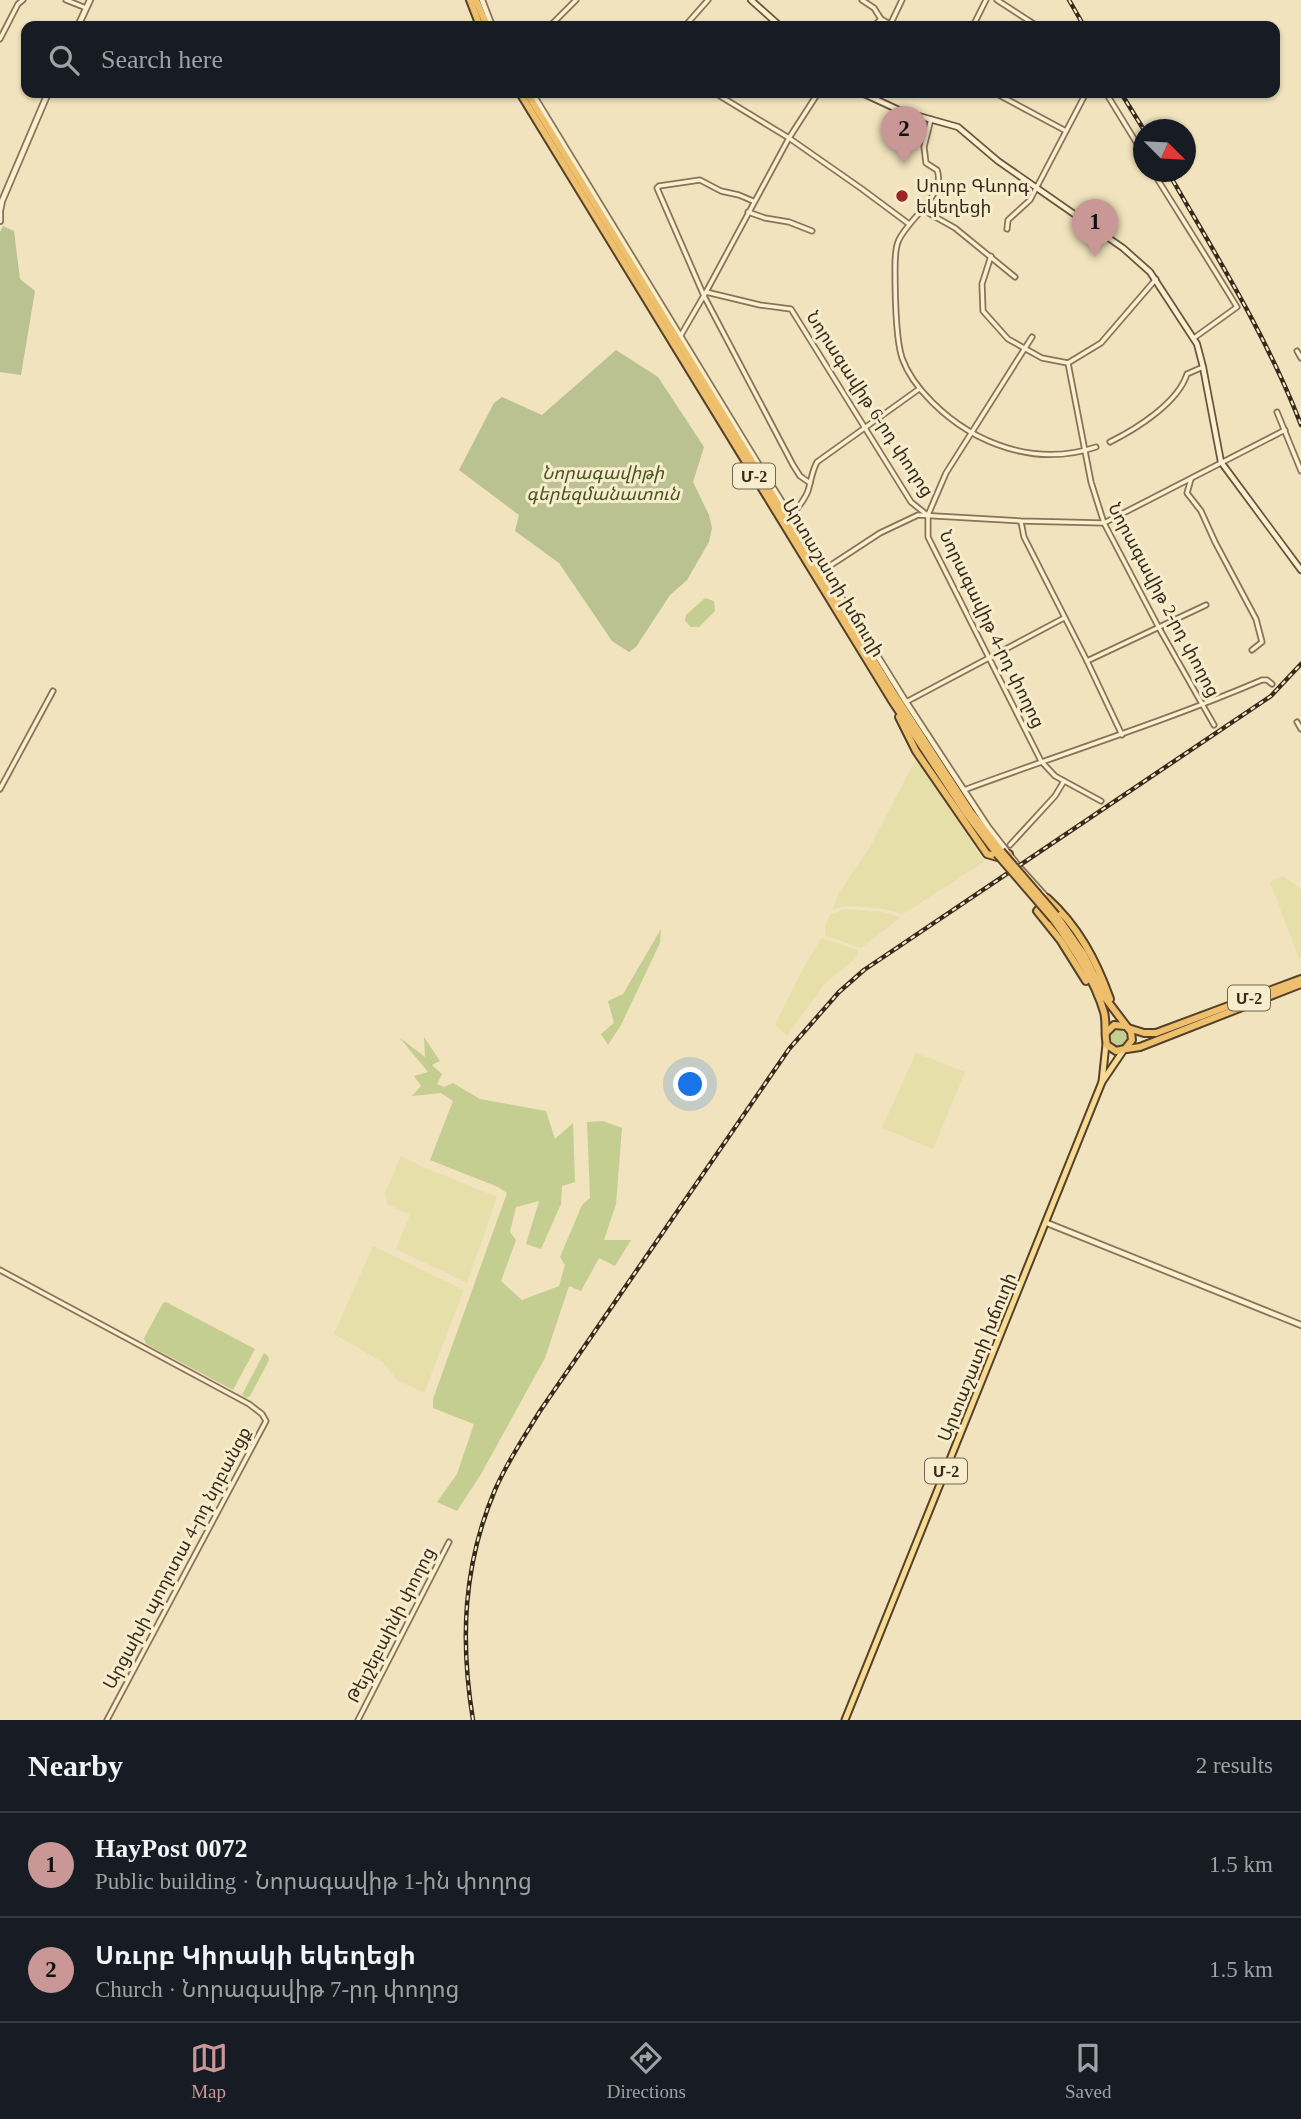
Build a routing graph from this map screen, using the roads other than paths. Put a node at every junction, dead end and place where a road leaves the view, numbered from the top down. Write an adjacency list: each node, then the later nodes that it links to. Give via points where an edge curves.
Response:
1 (23, 0): 27 (street)
2 (66, 0): 14 (street)
3 (90, 0): 14 (street)
4 (470, 0): 17 (highway)
5 (476, 0): 18 (highway)
6 (482, 0): 19 (street)
7 (576, 0): 20 (street)
8 (708, 0): 21 (street)
9 (751, 0): 22 (street)
10 (862, 0): 15 (street)
11 (902, 0): 24 (street)
12 (986, 0): 25 (street)
13 (997, 0): 26 (street)
14 (86, 8): 16 (street)
15 (881, 19): 23 (street)
16 (80, 21)
17 (478, 21)
18 (485, 21)
19 (490, 21)
20 (555, 21)
21 (689, 21)
22 (774, 21)
23 (885, 21)
24 (894, 21)
25 (976, 21)
26 (1029, 21)
27 (0, 38)
28 (46, 98): 46 (street)
29 (523, 98): 90 (highway, Արտաշատի խճուղի / Մ-2)
30 (532, 98): 56 (street, Արտաշատի խճուղի)
31 (532, 98): 103 (highway, Արտաշատի խճուղի / Մ-2, via 896,697)
32 (723, 98): 40 (street)
33 (815, 98): 40 (street)
34 (873, 98): 38 (street)
35 (1004, 98): 39 (street)
36 (1083, 98): 39 (street)
37 (1109, 98): 41 (street)
38 (931, 119): 43 (street, via 958,127); 45 (street, via 924,156 939,178)
39 (1066, 131): 43 (street)
40 (789, 138): 44 (street); 49 (street)
41 (1133, 139)
42 (1159, 182): 58 (street, via 1237,307)
43 (1036, 188): 50 (street, via 1008,220); 54 (street, via 1139,260)
44 (753, 201): 47 (street); 55 (street, via 700,180 657,188)
45 (923, 210): 49 (street); 52 (street, via 956,228)
46 (0, 212): 48 (street)
47 (748, 212): 51 (street); 55 (street)
48 (0, 221)
49 (909, 224): 64 (street, via 895,255 894,292 901,356)
50 (1007, 229)
51 (812, 231)
52 (991, 256): 53 (street); 59 (street, via 982,284 983,311 1008,339)
53 (1015, 277)
54 (1156, 279): 58 (street); 62 (street, via 1101,343)
55 (705, 294): 56 (street); 66 (street, Նորագավիթ 6-րդ փողոց, via 791,309); 75 (street, via 793,465)
56 (681, 335): 77 (street, Արտաշատի խճուղի)
57 (1031, 337): 59 (street, Նորագավիթ 4-րդ փողոց)
58 (1194, 338): 63 (street)
59 (1023, 348): 62 (street); 68 (street, Նորագավիթ 4-րդ փողոց)
60 (1297, 351): 61 (street)
61 (1301, 358)
62 (1068, 363): 71 (street, Նորագավիթ 2-րդ փողոց)
63 (1203, 368): 69 (street, via 1187,374 1184,383 1143,425); 72 (street)
64 (919, 389): 66 (street); 68 (street)
65 (1277, 412): 67 (street)
66 (864, 428): 75 (street, via 817,462); 76 (street, Նորագավիթ 6-րդ փողոց, via 911,502)
67 (1285, 430): 72 (street, Նորագավիթ 6-րդ փողոց); 73 (street)
68 (970, 433): 71 (street, via 1008,449 1065,454); 76 (street, Նորագավիթ 4-րդ փողոց)
69 (1110, 442)
70 (1096, 447): 71 (street)
71 (1085, 451): 79 (street, Նորագավիթ 2-րդ փողոց)
72 (1221, 462): 74 (street, Նորագավիթ 6-րդ փողոց); 80 (street)
73 (1301, 471)
74 (1191, 479): 79 (street, Նորագավիթ 6-րդ փողոց); 85 (street, via 1187,493 1202,511 1256,619 1262,642)
75 (810, 483): 77 (street)
76 (928, 515): 78 (street, Նորագավիթ 6-րդ փողոց); 81 (street, Նորագավիթ 6-րդ փողոց, via 913,516 880,533); 86 (street, Նորագավիթ 4-րդ փողոց, via 928,537)
77 (792, 516): 81 (street, Արտաշատի խճուղի)
78 (1021, 521): 79 (street, Նորագավիթ 6-րդ փողոց); 83 (street, via 1024,537)
79 (1104, 523): 84 (street, Նորագավիթ 2-րդ փողոց)
80 (1300, 566)
81 (825, 569): 91 (street, Արտաշատի խճուղի)
82 (1206, 605): 84 (street)
83 (1064, 618): 86 (street); 87 (street)
84 (1159, 628): 87 (street); 92 (street, Նորագավիթ 2-րդ փողոց)
85 (1252, 650)
86 (990, 657): 91 (street); 97 (street, Նորագավիթ 4-րդ փողոց)
87 (1087, 661): 96 (street)
88 (1272, 684): 92 (street, via 1262,680)
89 (53, 691): 99 (street)
90 (891, 699): 102 (highway, via 916,751 987,854 1001,858); 103 (highway, Արտաշատի խճուղի / Մ-2, via 973,824)
91 (906, 702): 100 (street, Արտաշատի խճուղի)
92 (1202, 705): 94 (street, Նորագավիթ 2-րդ փողոց); 96 (street)
93 (1297, 722): 95 (street)
94 (1214, 725)
95 (1301, 729)
96 (1122, 735): 97 (street)
97 (1041, 761): 98 (street, Նորագավիթ 4-րդ փողոց); 100 (street)
98 (1064, 781): 101 (street, Նորագավիթ 4-րդ փողոց); 102 (street)
99 (0, 789)
100 (964, 790): 102 (street, Արտաշատի խճուղի)
101 (1101, 801)
102 (1009, 849): 104 (street, Արտաշատի խճուղի)
103 (999, 852): 105 (highway, Արտաշատի խճուղի / Մ-2, bridge)
104 (1047, 898): 108 (highway, via 1037,911); 109 (highway, via 1087,945)
105 (1054, 917): 108 (highway, Արտաշատի խճուղի / Մ-2); 109 (highway, Արտաշատի խճուղի / Մ-2, via 1084,955)
106 (1301, 979): 110 (highway, Մ-2, via 1156,1032)
107 (1301, 984): 112 (highway, Մ-2)
108 (1102, 1006): 111 (highway, Արտաշատի խճուղի / Մ-2)
109 (1115, 1013): 110 (highway, Արտաշատի խճուղի / Մ-2)
110 (1127, 1027): 111 (highway, Մ-2, via 1112,1026); 112 (highway, Արտաշատի խճուղի / Մ-2, via 1132,1040)
111 (1106, 1037): 112 (highway, via 1112,1049); 113 (main road, Արտաշատի խճուղի / Մ-2)
112 (1124, 1050): 113 (main road, Արտաշատի խճուղի / Մ-2)
113 (1102, 1082): 114 (main road, Արտաշատի խճուղի / Մ-2)
114 (1047, 1223): 116 (street); 120 (main road, Արտաշատի խճուղի / Մ-2)
115 (0, 1270): 118 (street, Արցախի պողոտա 4-րդ նրբանցք, via 249,1404 266,1421)
116 (1301, 1325)
117 (449, 1542): 119 (street, Թեյշեբաինի փողոց)
118 (107, 1720)
119 (358, 1720)
120 (845, 1720)

